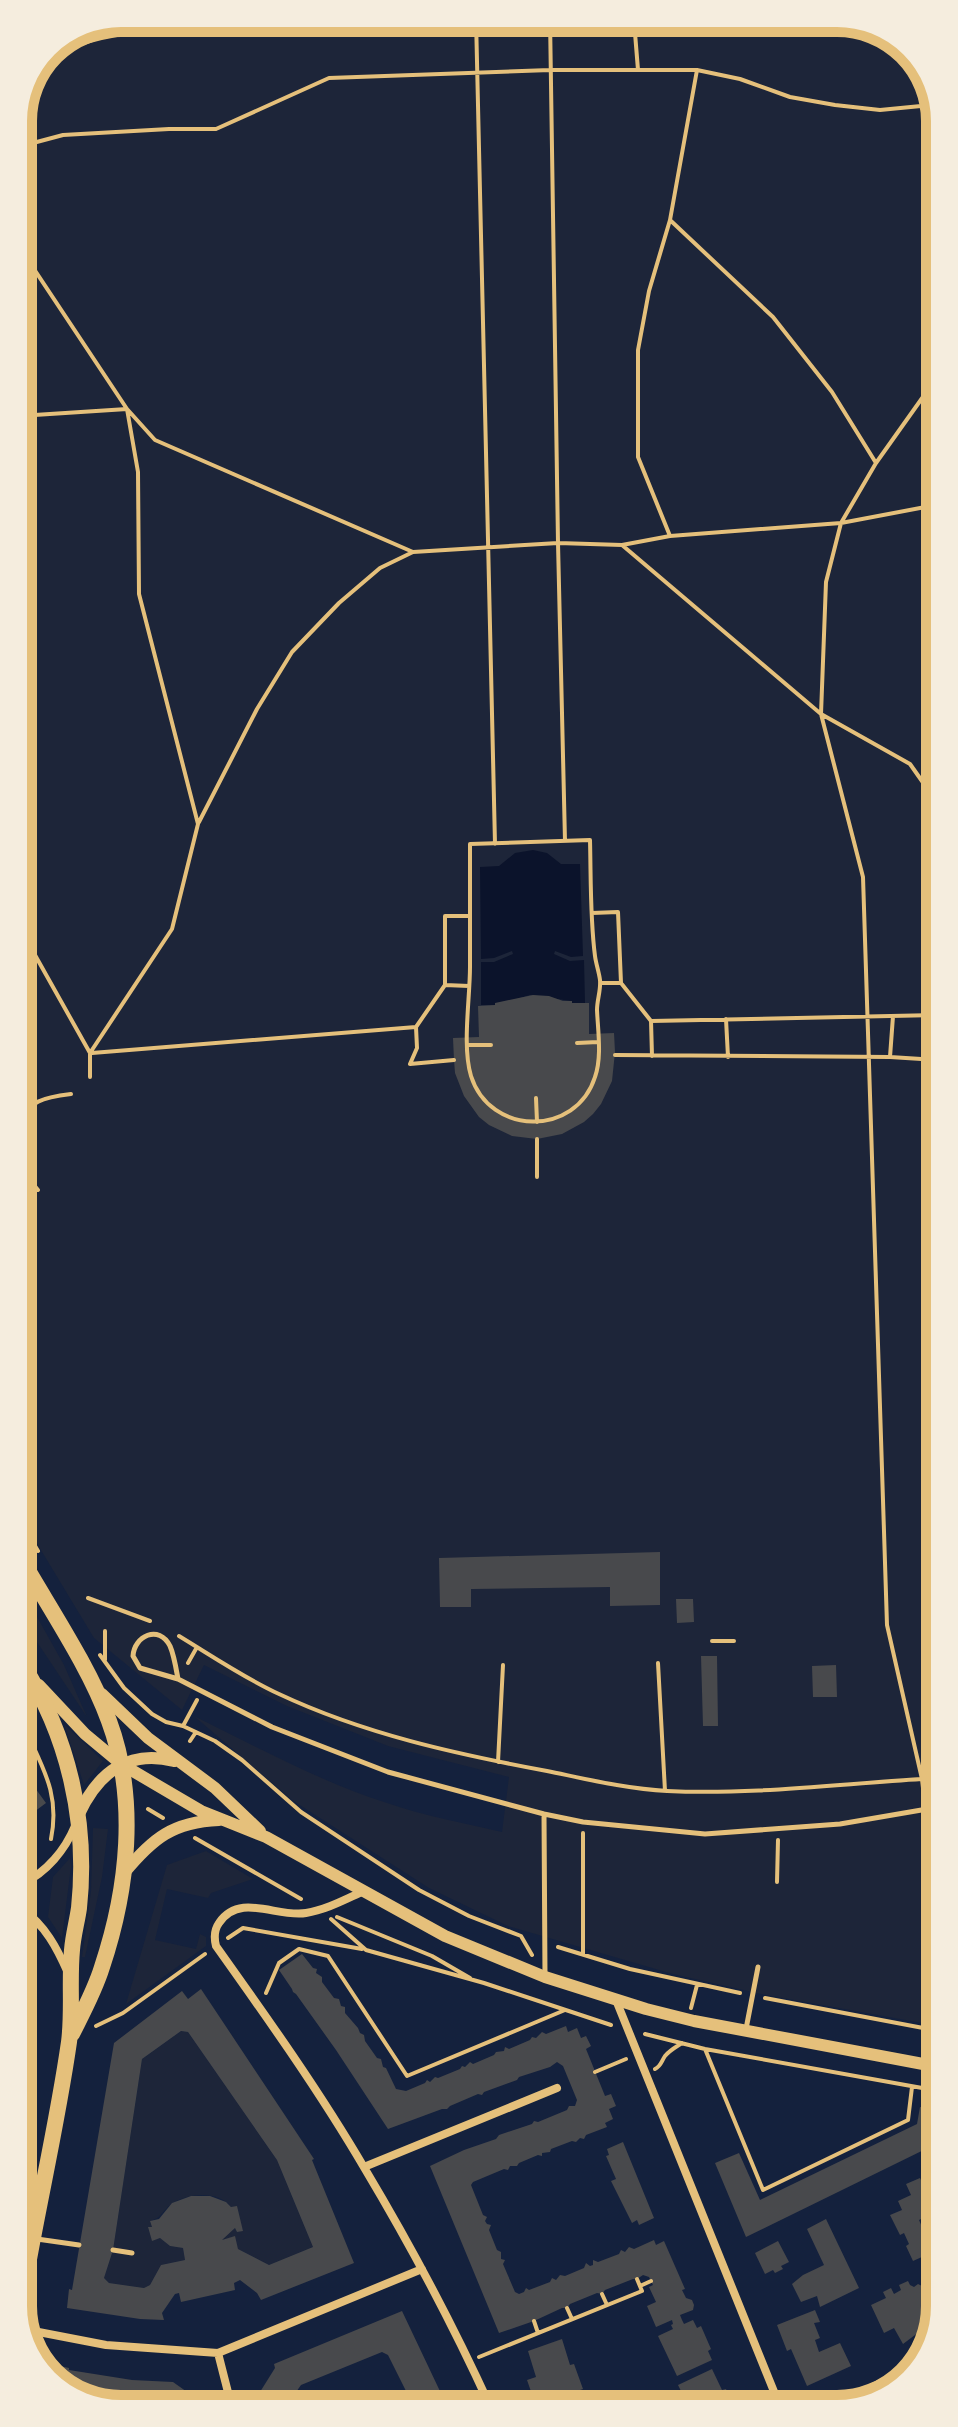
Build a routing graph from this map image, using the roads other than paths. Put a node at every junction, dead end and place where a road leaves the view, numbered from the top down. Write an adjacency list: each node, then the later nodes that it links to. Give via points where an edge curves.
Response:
1 (32, 1578): 2 (main road)
2 (85, 1672): 6 (street, via 110,1703); 7 (main road, via 109,1721)
3 (32, 1676): 7 (street)
4 (178, 1679): 4 (lane, via 166,1641 154,1634 137,1641 133,1656 140,1668); 10 (lane, via 272,1727 388,1772)
5 (32, 1682): 9 (main road, via 59,1739)
6 (177, 1762): 7 (street, via 145,1757); 12 (street, via 215,1788)
7 (121, 1764): 9 (street, via 99,1781); 11 (street); 13 (main road)
8 (926, 1809): 10 (lane, via 840,1824 705,1834)
9 (79, 1814): 14 (street, via 61,1850); 19 (main road, via 80,1883)
10 (544, 1814): 18 (lane)
11 (222, 1819): 12 (street); 13 (street, via 170,1830)
12 (266, 1837): 15 (street)
13 (124, 1873): 22 (main road, via 103,1965)
14 (32, 1879)
15 (364, 1891): 18 (street, via 445,1936); 25 (street, via 314,1912 240,1907 224,1917 214,1939)
16 (32, 1916): 19 (street, via 49,1935)
17 (758, 1967): 21 (lane)
18 (545, 1977): 20 (street)
19 (70, 1978): 22 (main road)
20 (616, 2000): 21 (street); 35 (street)
21 (746, 2031): 23 (street)
22 (70, 2039): 26 (main road)
23 (926, 2065)
24 (557, 2088): 25 (street)
25 (364, 2167): 30 (street)
26 (32, 2238): 27 (lane)
27 (79, 2245)
28 (113, 2250): 29 (lane)
29 (132, 2253)
30 (422, 2269): 32 (street); 34 (street)
31 (36, 2332): 32 (street, via 106,2345)
32 (218, 2353): 33 (street)
33 (229, 2395)
34 (485, 2395)
35 (775, 2395)

